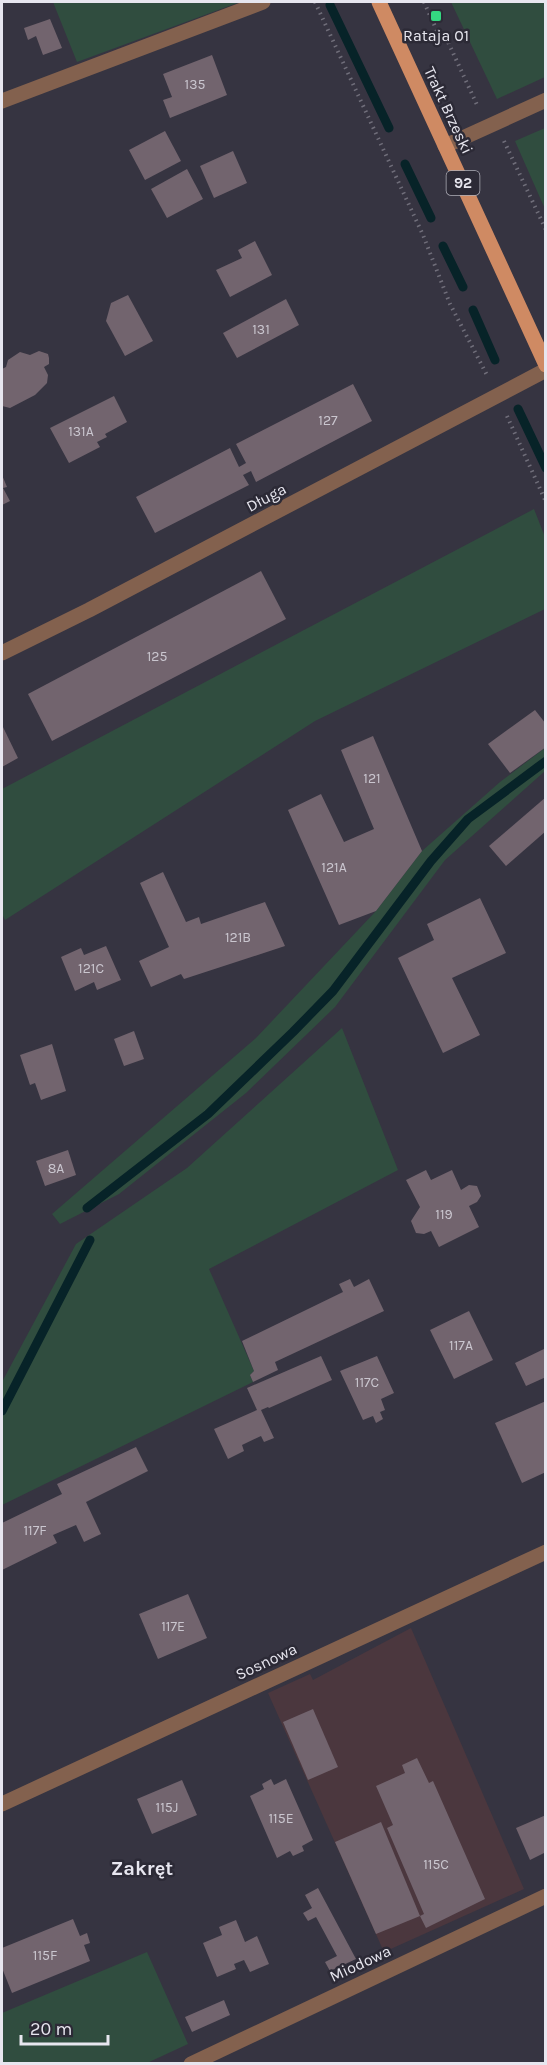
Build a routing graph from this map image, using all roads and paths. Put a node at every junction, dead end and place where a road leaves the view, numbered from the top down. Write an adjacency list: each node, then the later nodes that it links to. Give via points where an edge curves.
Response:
1 (263, 2): 5 (street)
2 (315, 2): 9 (path, via 423,235 450,304)
3 (379, 2): 6 (main road, Trakt Brzeski / 92)
4 (546, 100): 6 (street)
5 (2, 101)
6 (445, 146): 7 (main road, Trakt Brzeski / 92)
7 (546, 365)
8 (546, 370): 9 (street, Długa)
9 (497, 395): 10 (path); 11 (street, Długa)
10 (546, 502)
11 (2, 653)
12 (546, 1552): 13 (street, Sosnowa)
13 (2, 1804)
14 (546, 1896): 15 (street, Miodowa)
15 (190, 2064)

